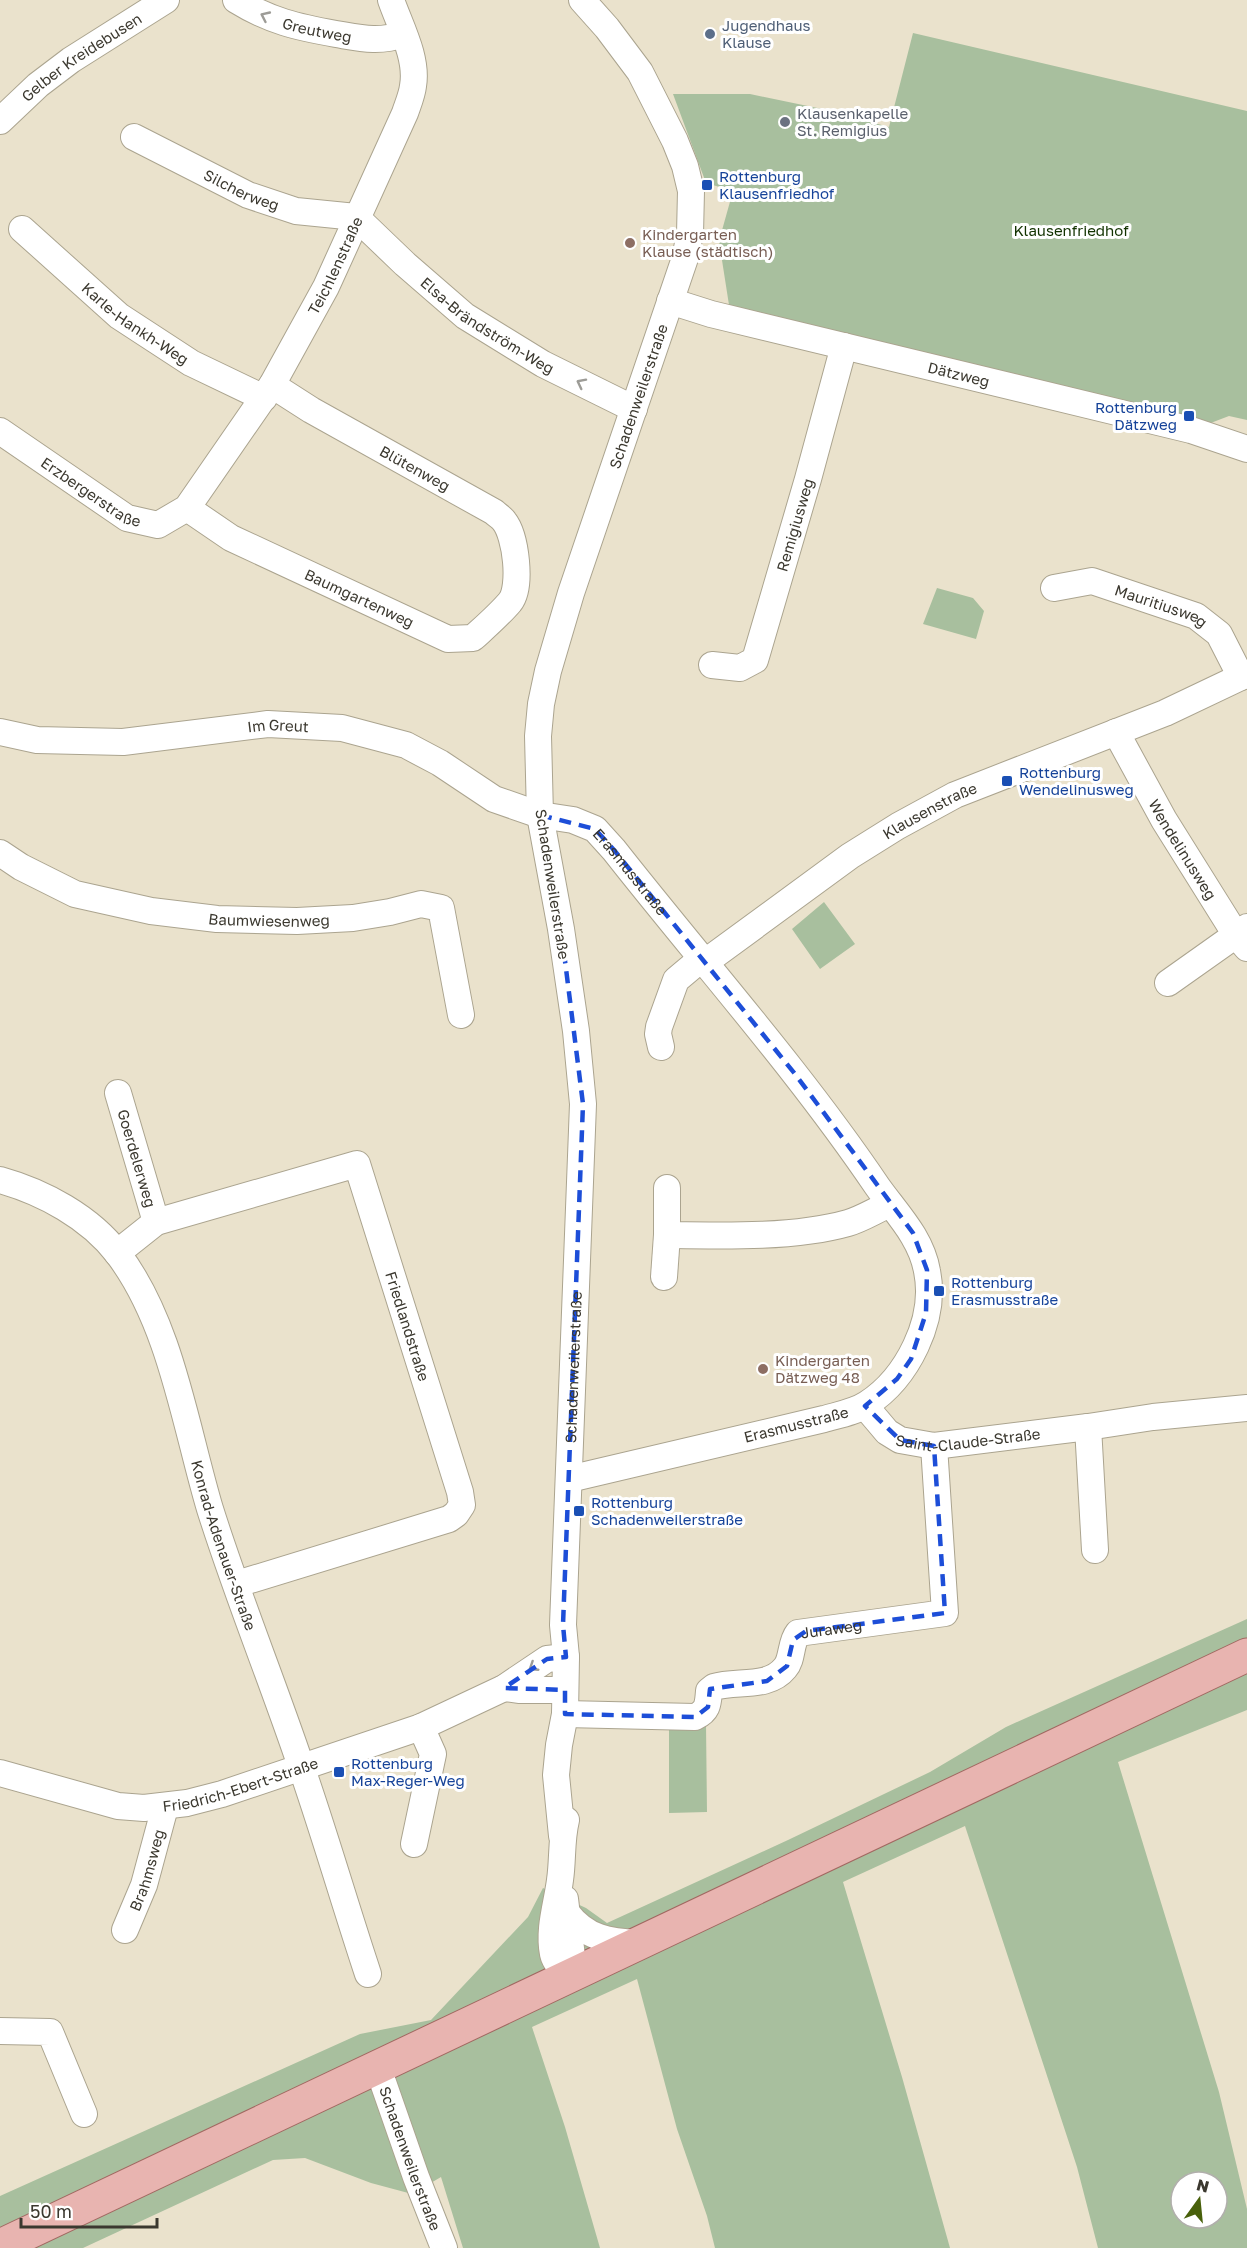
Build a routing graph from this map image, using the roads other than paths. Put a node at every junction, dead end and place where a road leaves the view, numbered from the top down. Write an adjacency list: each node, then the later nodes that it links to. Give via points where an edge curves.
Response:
1 (166, 0): 6 (street, Gelber Kreidebusen, via 54,72)
2 (236, 0): 5 (street, Greutweg, one-way to 2, via 369,40 301,28 271,20)
3 (391, 0): 5 (street, Teichlenstraße)
4 (582, 0): 10 (street, Schadenweilerstraße, via 640,72 685,166 691,191 690,234)
5 (403, 34): 8 (street, Teichlenstraße, via 414,86 393,142)
6 (0, 121)
7 (134, 137): 8 (street, Silcherweg, via 258,198 296,211)
8 (356, 217): 12 (street, Teichlenstraße, via 326,287); 13 (street, Elsa-Brändström-Weg, one-way to 8, via 543,364 465,316)
9 (22, 229): 12 (street, Karle-Hankh-Weg, via 119,316 191,363)
10 (670, 301): 11 (street, Dätzweg); 13 (street, Schadenweilerstraße)
11 (844, 346): 15 (street, Dätzweg, via 1191,430); 19 (street, Remigiusweg, via 755,660 740,668)
12 (268, 391): 16 (street, Teichlenstraße); 17 (street, Blütenweg, via 311,410 494,512 505,522 512,540)
13 (634, 409): 23 (street, Schadenweilerstraße, via 548,671 538,736)
14 (0, 431): 16 (street, Erzbergerstraße, via 126,518 158,525)
15 (1247, 449)
16 (187, 508): 17 (street, Baumgartenweg, via 231,538 448,639 473,638 510,602)
17 (516, 581)
18 (1054, 588): 20 (street, Mauritiusweg, via 1092,581 1196,616 1219,634)
19 (712, 665)
20 (1244, 675): 21 (street, Klausenstraße)
21 (1116, 732): 25 (street, Wendelinusweg, via 1164,820); 26 (street, Klausenstraße, via 954,795 898,826)
22 (2, 738): 23 (street, Im Greut, via 123,742 268,724 342,728 406,745 494,799)
23 (540, 815): 26 (street, Erasmusstraße, via 573,820 595,829); 42 (street, Schadenweilerstraße, via 576,1031 582,1104)
24 (0, 853): 28 (street, Baumwiesenweg, via 75,894 195,917 297,921 372,915 420,904 441,908)
25 (1243, 937): 27 (street, Wendelinusweg)
26 (703, 961): 29 (street, via 673,984 659,1027); 33 (street, Erasmusstraße, via 795,1074)
27 (1168, 983)
28 (461, 1015)
29 (661, 1047)
30 (118, 1093): 34 (street, Goerdelerweg)
31 (0, 1180): 36 (street, Konrad-Adenauer-Straße, via 54,1201 95,1230)
32 (667, 1188): 35 (street)
33 (890, 1204): 35 (street, via 849,1223 801,1232); 38 (street, Erasmusstraße, via 913,1233 927,1270 927,1313 911,1359 897,1379)
34 (156, 1222): 36 (street, Friedlandstraße); 44 (street, Friedlandstraße, via 357,1164 460,1492 462,1505 449,1520)
35 (667, 1234): 37 (street)
36 (117, 1253): 44 (street, Konrad-Adenauer-Straße, via 145,1295 162,1339 210,1508)
37 (664, 1276)
38 (865, 1406): 41 (street, Saint-Claude-Straße, via 887,1432 900,1440); 42 (street, Erasmusstraße)
39 (1247, 1408): 40 (street, Saint-Claude-Straße)
40 (1088, 1427): 41 (street, Saint-Claude-Straße); 43 (street)
41 (934, 1446): 48 (street, Juraweg, via 945,1613 798,1633 787,1666 780,1673 767,1681 714,1687 709,1691 708,1707 695,1717)
42 (569, 1479): 46 (street, Schadenweilerstraße, via 563,1625)
43 (1095, 1550)
44 (237, 1584): 50 (street, Konrad-Adenauer-Straße)
45 (1247, 1655): 56 (main road)
46 (566, 1657): 47 (street, Friedrich-Ebert-Straße, one-way to 47, via 547,1659); 48 (street, Schadenweilerstraße)
47 (504, 1688): 48 (street, Friedrich-Ebert-Straße); 49 (street, Friedrich-Ebert-Straße)
48 (565, 1702): 54 (street, Schadenweilerstraße, via 556,1776 562,1836)
49 (421, 1727): 50 (street, Friedrich-Ebert-Straße); 53 (street, via 433,1754)
50 (302, 1768): 52 (street, Friedrich-Ebert-Straße, via 222,1794); 57 (street, Konrad-Adenauer-Straße)
51 (0, 1773): 52 (street, Friedrich-Ebert-Straße, via 118,1806)
52 (165, 1807): 55 (street, Brahmsweg, via 144,1885)
53 (414, 1844)
54 (560, 1922): 56 (street, via 616,1942); 58 (street, Schadenweilerstraße, via 553,1955 561,1968); 59 (street, Schadenweilerstraße, via 540,1970)
55 (124, 1930)
56 (638, 1943): 58 (main road)
57 (368, 1974)
58 (572, 1974): 59 (main road)
59 (523, 1998): 61 (main road)
60 (0, 2031): 62 (street, via 50,2032)
61 (378, 2067): 63 (main road); 64 (street, Schadenweilerstraße)
62 (84, 2114)
63 (0, 2246)
64 (444, 2248)

